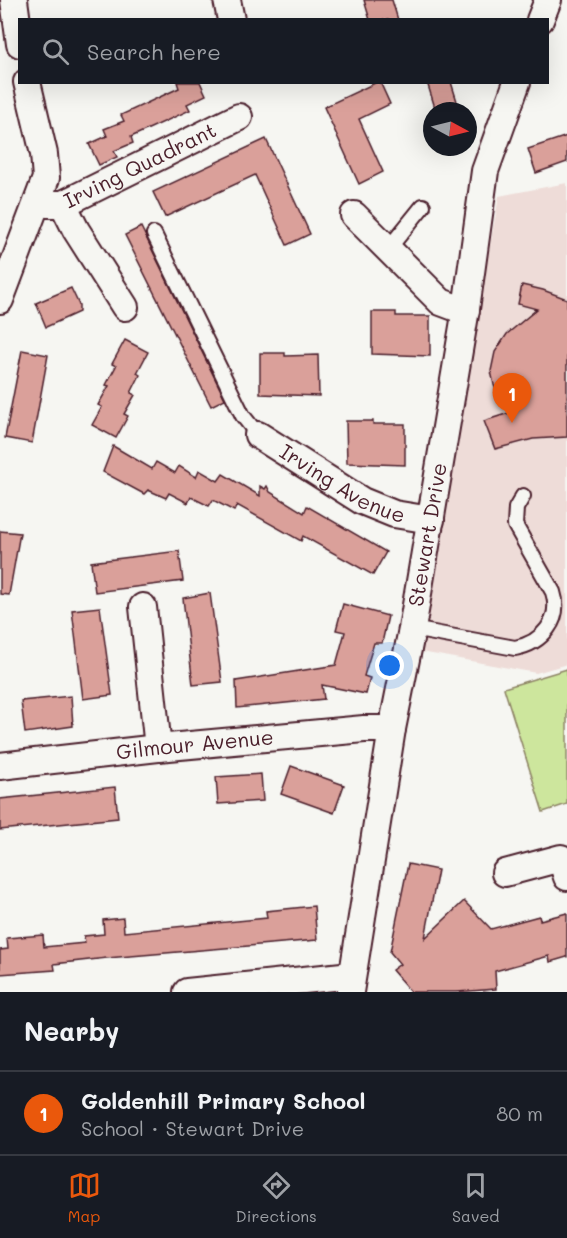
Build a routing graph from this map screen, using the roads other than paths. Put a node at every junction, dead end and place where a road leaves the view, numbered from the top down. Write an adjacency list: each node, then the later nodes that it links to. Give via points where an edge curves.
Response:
1 (14, 0): 6 (street)
2 (227, 0): 4 (street)
3 (548, 0): 5 (street)
4 (231, 18)
5 (541, 18)
6 (18, 29)
7 (27, 84): 11 (street, via 46,167)
8 (516, 84): 17 (street, Stewart Drive, via 485,171)
9 (240, 117): 11 (street, Irving Quadrant)
10 (423, 206): 14 (lane)
11 (44, 208): 15 (street); 16 (street, via 76,230)
12 (354, 215): 14 (street)
13 (154, 234): 18 (lane, via 243,417)
14 (389, 248): 17 (street, via 441,302)
15 (0, 300)
16 (125, 307)
17 (466, 309): 20 (street, Stewart Drive)
18 (258, 435): 20 (street, Irving Avenue, via 362,501 394,514)
19 (523, 496): 22 (lane, via 516,508 515,525 553,592 556,613 550,626 536,640 515,648)
20 (430, 520): 22 (street, Stewart Drive)
21 (143, 607): 24 (street)
22 (412, 629): 23 (street, Stewart Drive)
23 (392, 729): 24 (street, Gilmour Avenue); 28 (street, Stewart Drive)
24 (158, 748): 25 (street, Gilmour Avenue)
25 (0, 766)
26 (565, 864): 27 (street)
27 (505, 873)
28 (351, 984): 29 (street)
29 (187, 992)

